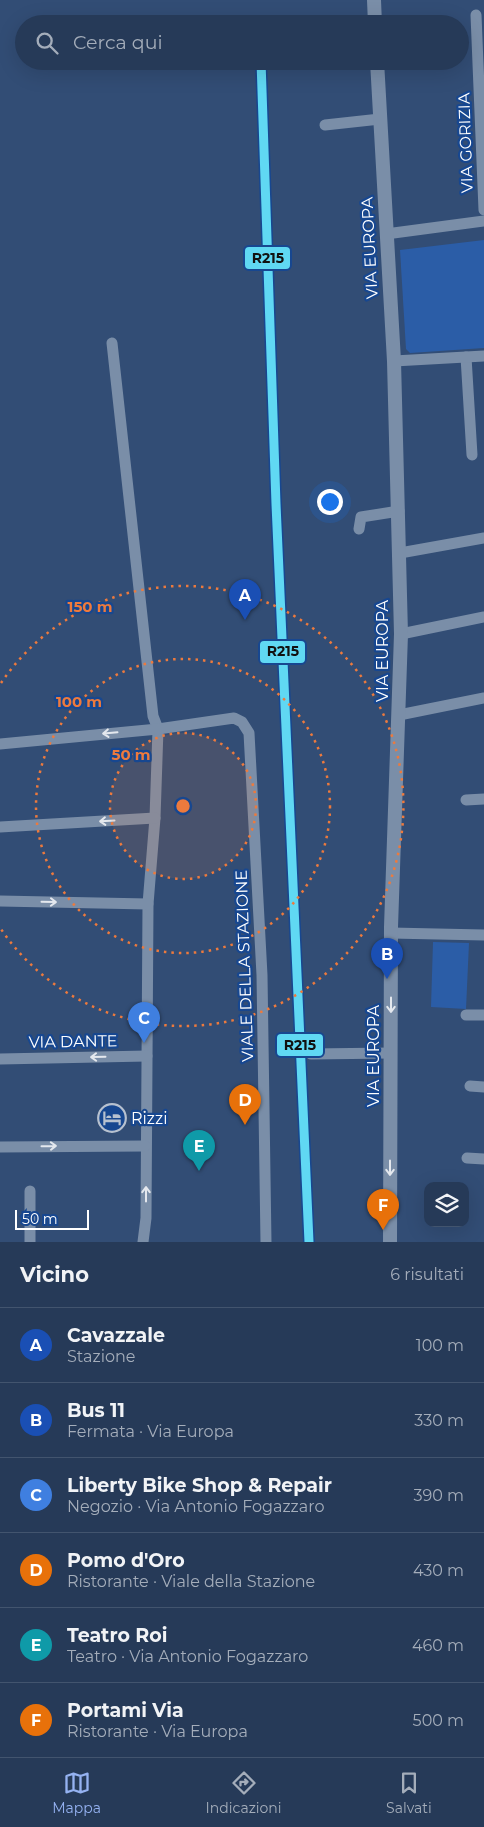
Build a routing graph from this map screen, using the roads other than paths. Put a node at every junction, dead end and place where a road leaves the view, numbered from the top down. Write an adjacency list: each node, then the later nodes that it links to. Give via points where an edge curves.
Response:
1 (374, 0): 2 (street)
2 (375, 15)
3 (476, 15): 7 (street, VIA GORIZIA)
4 (377, 70): 5 (street, VIA EUROPA)
5 (380, 119): 6 (street); 9 (street, VIA EUROPA)
6 (325, 125)
7 (484, 210)
8 (484, 221): 9 (street)
9 (386, 234): 13 (street, VIA EUROPA)
10 (112, 342): 23 (street, via 153,716)
11 (484, 356): 12 (street)
12 (466, 357): 13 (street); 14 (street)
13 (394, 361): 15 (street, VIA EUROPA)
14 (472, 455)
15 (399, 511): 16 (street, via 361,517); 18 (street, VIA EUROPA)
16 (360, 529)
17 (484, 538): 18 (street)
18 (400, 553): 20 (street, VIA EUROPA)
19 (484, 617): 20 (street)
20 (401, 634): 22 (street, VIA EUROPA)
21 (484, 698): 22 (street)
22 (399, 715): 31 (street, VIA EUROPA)
23 (158, 729): 24 (street, one-way to 24); 27 (street); 48 (street, VIALE DELLA STAZIONE, via 234,718 242,722 250,733 262,975)
24 (0, 744)
25 (484, 799): 26 (street)
26 (466, 800)
27 (155, 818): 28 (street, one-way to 28); 30 (street)
28 (0, 827)
29 (0, 901): 30 (street, one-way to 30)
30 (148, 904): 37 (street)
31 (391, 933): 32 (street); 35 (street, VIA EUROPA, one-way to 35)
32 (484, 935)
33 (466, 1015): 34 (street)
34 (484, 1016)
35 (391, 1053): 36 (street); 49 (street, VIA EUROPA, one-way to 49)
36 (311, 1054)
37 (147, 1056): 38 (street, VIA DANTE, one-way to 38); 41 (street)
38 (0, 1059)
39 (470, 1086): 40 (street)
40 (484, 1087)
41 (145, 1146): 42 (street, one-way to 41); 47 (street, one-way to 41)
42 (0, 1147)
43 (467, 1158): 44 (street)
44 (484, 1159)
45 (30, 1191): 46 (street)
46 (30, 1242)
47 (144, 1242)
48 (266, 1242)
49 (390, 1242)

